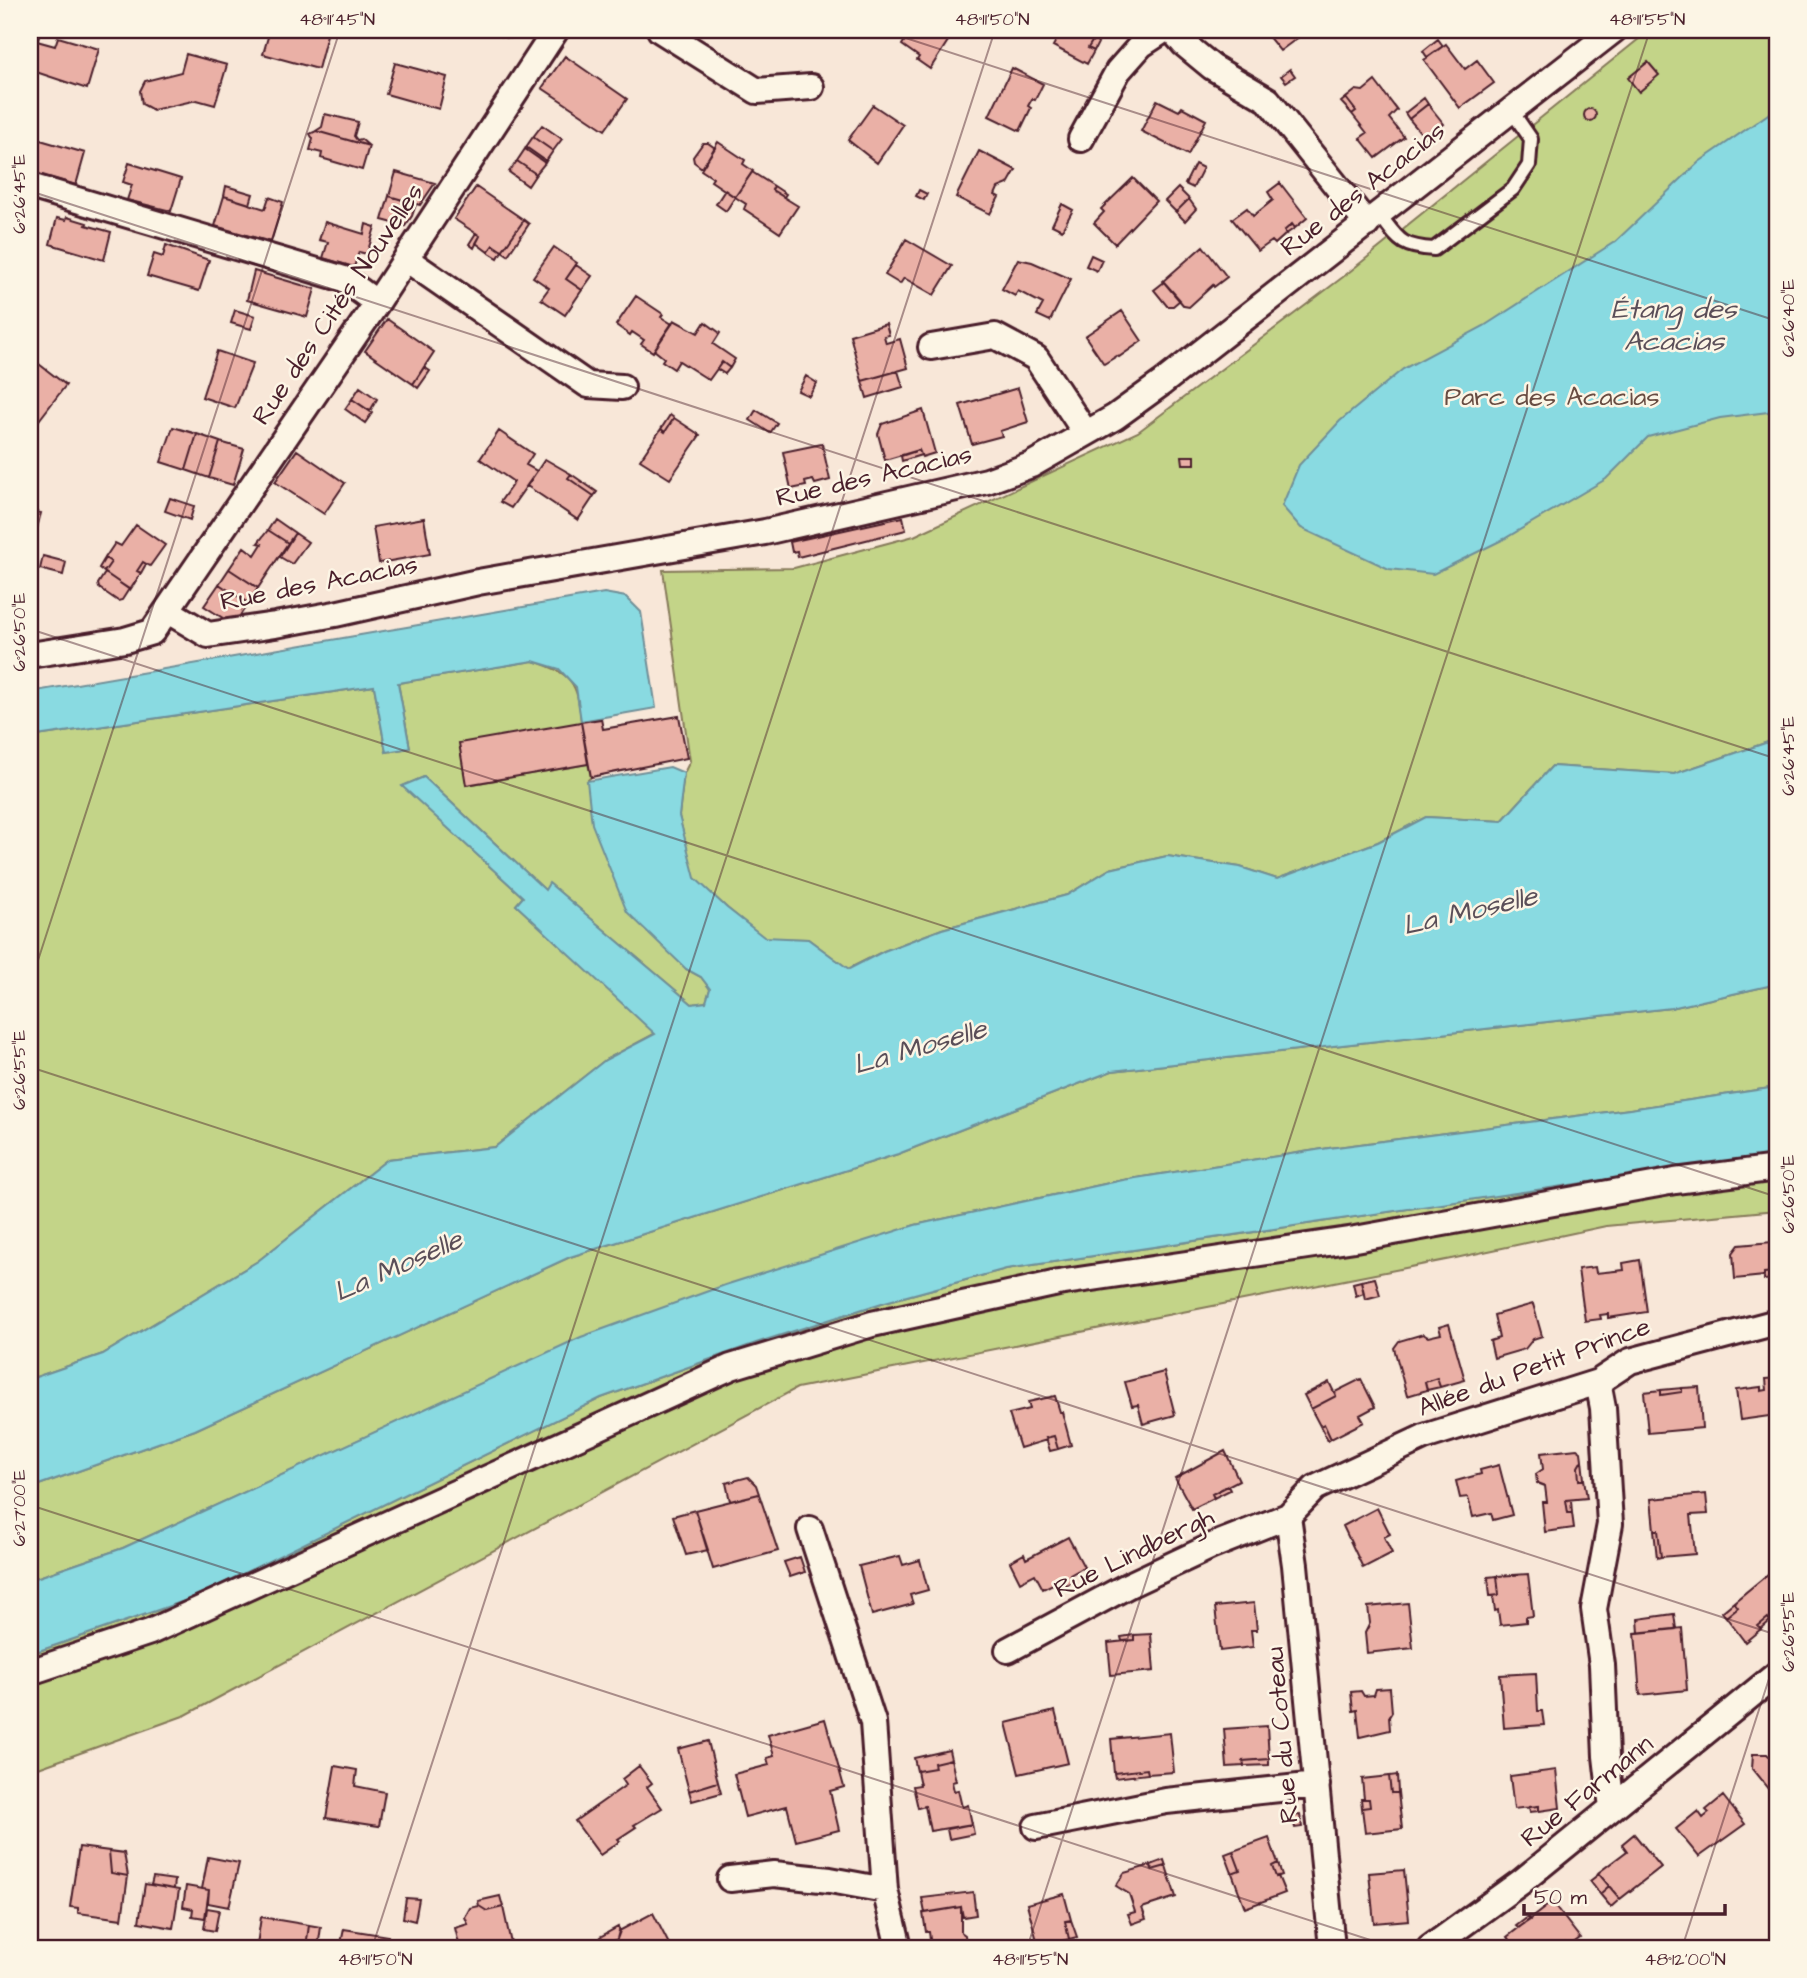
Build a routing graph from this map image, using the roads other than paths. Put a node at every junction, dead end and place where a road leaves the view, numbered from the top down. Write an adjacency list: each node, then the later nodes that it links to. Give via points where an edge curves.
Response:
1 (556, 30): 11 (street, Rue des Cités Nouvelles)
2 (660, 30): 6 (street, via 757,91)
3 (1164, 30): 8 (street, via 1141,45 1118,71)
4 (1172, 30): 10 (street, via 1212,67 1268,100)
5 (1614, 30): 7 (street, Rue des Acacias)
6 (811, 87)
7 (1511, 110): 10 (street, Rue des Acacias); 10 (lane, via 1531,139 1529,165 1513,189 1434,249 1402,243)
8 (1081, 139)
9 (30, 186): 12 (street, via 344,279)
10 (1373, 219): 15 (street, Rue des Acacias, via 1162,383)
11 (406, 259): 12 (street, Rue des Cités Nouvelles); 14 (street, via 588,384)
12 (377, 303): 16 (street, Rue des Cités Nouvelles)
13 (932, 347): 15 (street, via 995,336 1036,358)
14 (622, 387)
15 (1085, 432): 16 (street, Rue des Acacias, via 1031,465 986,481 765,532 208,635)
16 (168, 611): 17 (street, via 152,632)
17 (30, 655)
18 (1777, 1168): 24 (street, via 1058,1283 872,1324 731,1367 150,1632)
19 (1777, 1322): 20 (street, Allée du Petit Prince, via 1630,1361)
20 (1598, 1381): 21 (street, Allée du Petit Prince, via 1424,1437 1315,1488); 27 (street, via 1610,1524 1594,1609)
21 (1288, 1516): 23 (street, Rue Lindbergh, via 1129,1585); 26 (street, Rue du Coteau)
22 (810, 1529): 30 (street, via 873,1722)
23 (1008, 1650)
24 (30, 1672)
25 (1777, 1674): 27 (street, Rue Farmann)
26 (1317, 1785): 28 (street, via 1166,1801); 32 (street, Rue du Coteau)
27 (1612, 1808): 33 (street, Rue Farmann)
28 (1036, 1827)
29 (730, 1879): 30 (street, via 774,1874)
30 (886, 1890): 31 (street)
31 (899, 1948)
32 (1332, 1948)
33 (1430, 1948)

